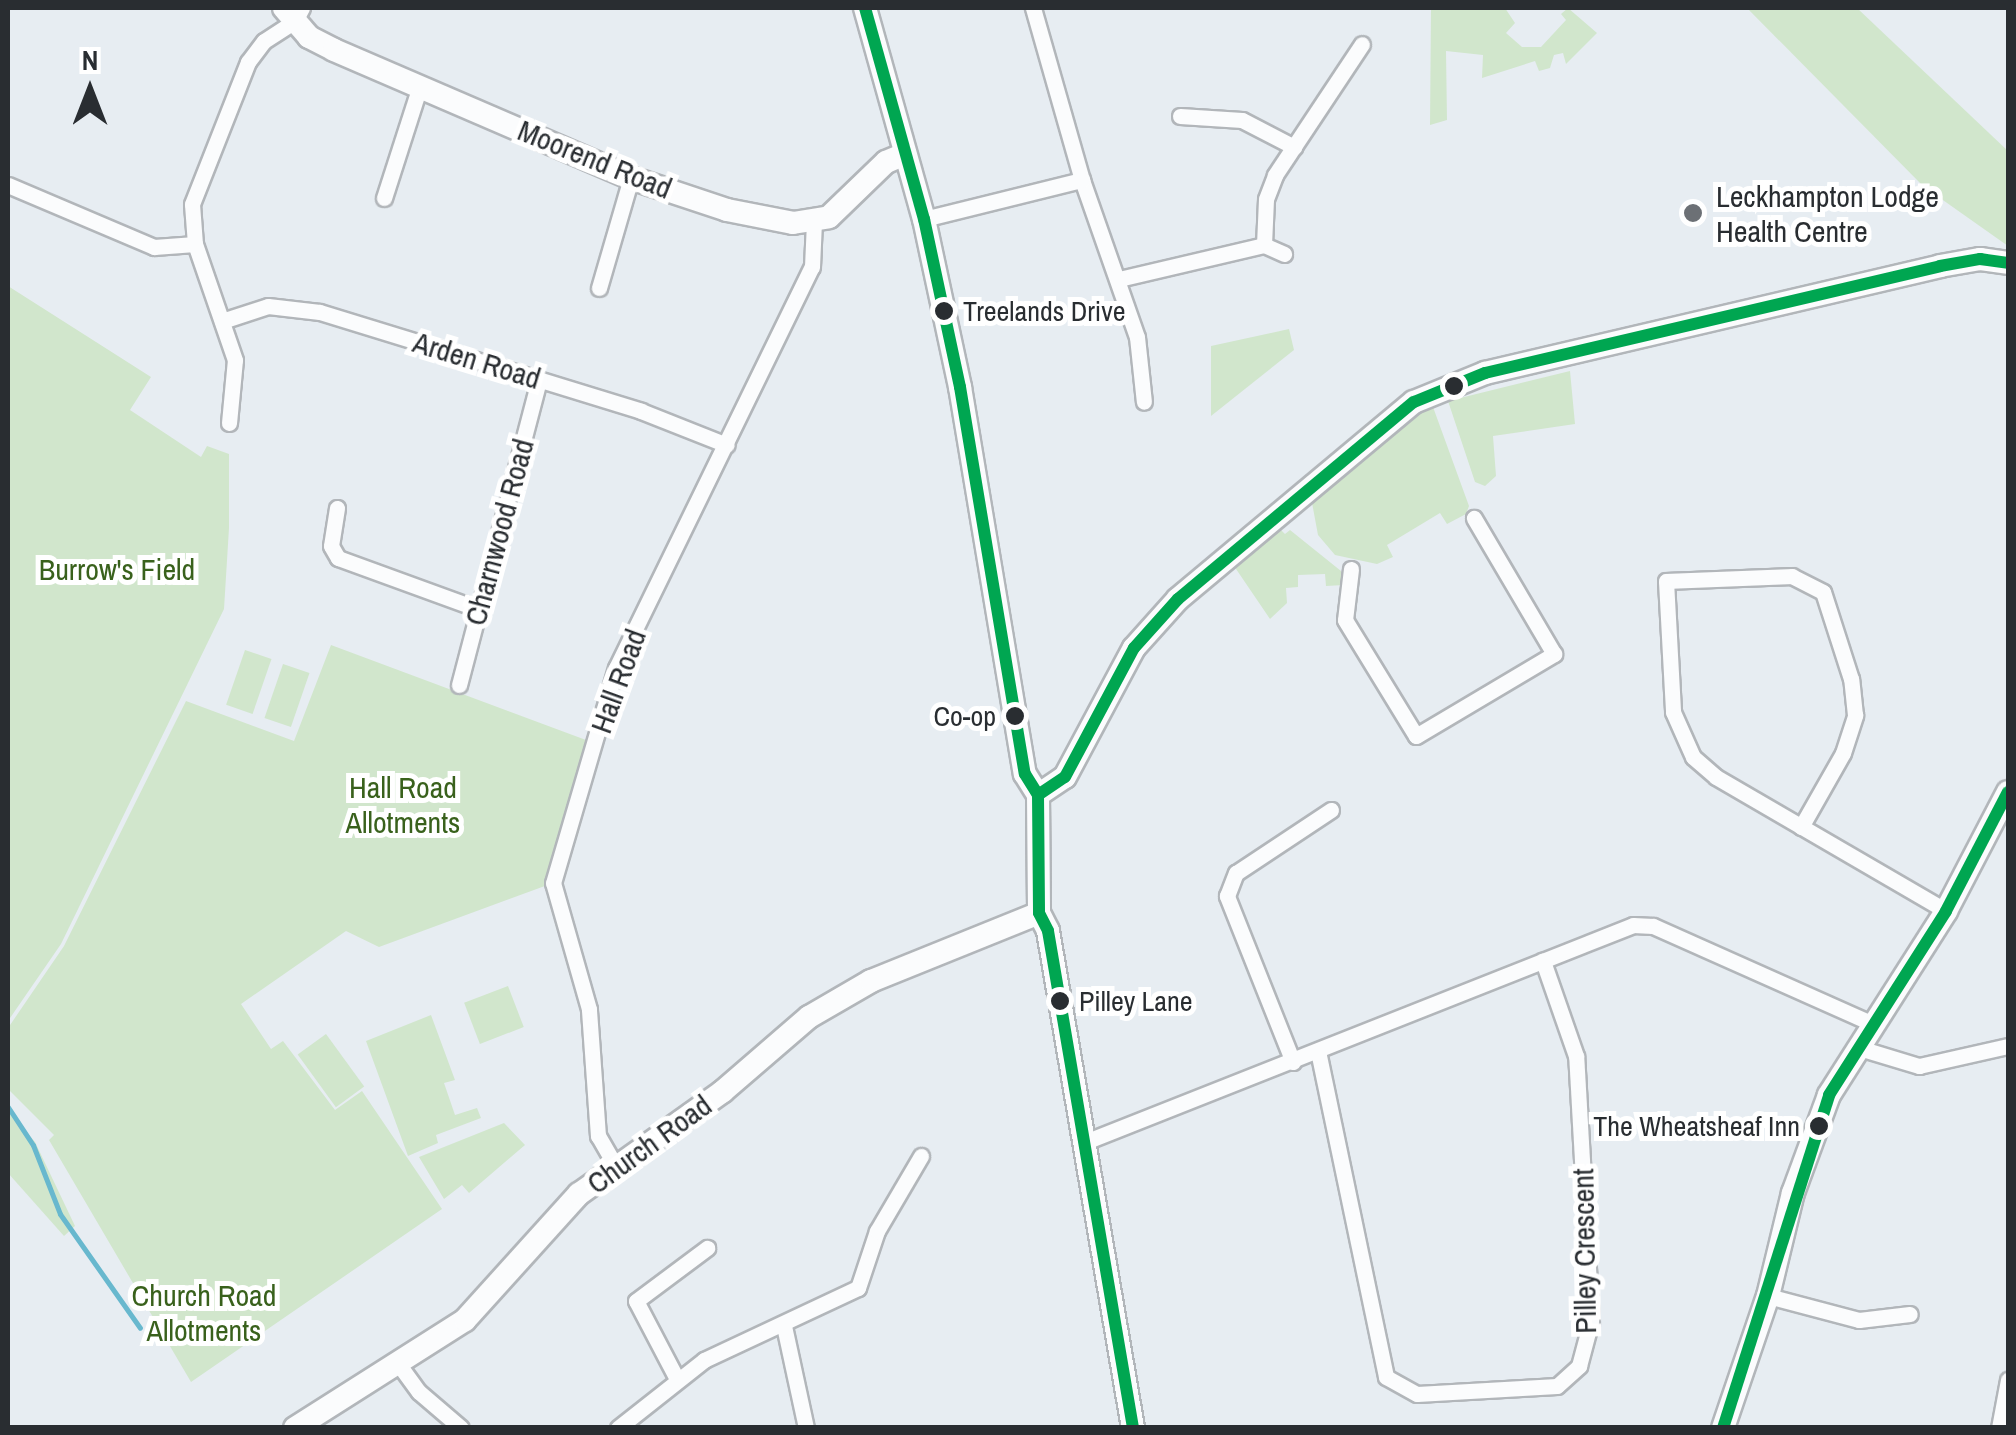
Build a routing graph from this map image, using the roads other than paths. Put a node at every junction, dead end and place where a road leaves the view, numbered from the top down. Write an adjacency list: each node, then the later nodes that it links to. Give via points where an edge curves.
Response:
1 (865, 8): 8 (street)
2 (1033, 8): 10 (street)
3 (294, 12): 5 (street, Moorend Road, via 334,50); 15 (street, via 255,51 219,122 194,192)
4 (1362, 44): 7 (street)
5 (420, 86): 9 (street, Moorend Road); 12 (street)
6 (1180, 116): 7 (street, via 1242,120)
7 (1294, 146): 16 (street, via 1266,199)
8 (905, 154): 13 (street); 14 (street, via 886,162 849,203)
9 (631, 178): 14 (street, Moorend Road, via 727,210); 20 (street)
10 (1082, 180): 13 (street); 19 (street)
11 (8, 184): 15 (street, via 154,247)
12 (384, 198)
13 (924, 220): 32 (street, via 960,387 1026,774)
14 (814, 221): 25 (street, Hall Road, via 812,267)
15 (195, 244): 21 (street)
16 (1264, 245): 17 (street); 19 (street)
17 (1284, 254)
18 (2008, 263): 32 (street, via 1980,259 1940,266 1486,373 1414,402 1178,599 1134,648 1065,776)
19 (1119, 280): 23 (street, via 1137,337)
20 (599, 288)
21 (222, 321): 22 (street, Arden Road, via 268,306 297,306); 24 (street, via 237,373)
22 (539, 380): 25 (street, Arden Road); 29 (street, Charnwood Road)
23 (1144, 402)
24 (229, 422)
25 (727, 445): 45 (street, Hall Road, via 616,668 553,883 588,1009 598,1136)
26 (337, 508): 29 (street, via 330,546 338,558)
27 (1474, 518): 28 (street, via 1554,654 1416,736 1345,620)
28 (1351, 570)
29 (478, 609): 30 (street, Charnwood Road)
30 (459, 684)
31 (2008, 792): 35 (street)
32 (1038, 795): 36 (street)
33 (1331, 810): 42 (street, via 1236,873 1227,896)
34 (1801, 827): 34 (street, via 1716,777 1686,747 1673,712 1666,580 1799,576 1823,592 1851,679 1855,715 1843,753); 35 (street)
35 (1946, 911): 38 (street)
36 (1038, 913): 43 (street, via 1048,930); 45 (street, Church Road, via 842,996 722,1092)
37 (1543, 961): 38 (street, via 1624,927 1653,926); 41 (street); 41 (street, Pilley Crescent, via 1576,1056 1591,1321 1579,1366 1557,1386 1417,1394 1386,1377)
38 (1871, 1023): 40 (street)
39 (2008, 1046): 40 (street, via 1919,1066)
40 (1856, 1047): 47 (street, via 1812,1135)
41 (1318, 1051): 42 (street)
42 (1293, 1062): 43 (street)
43 (1085, 1142): 57 (street)
44 (920, 1156): 49 (street, via 877,1231 858,1288)
45 (615, 1165): 50 (street, Church Road, via 579,1194 465,1320)
46 (707, 1248): 51 (street, via 636,1301)
47 (1768, 1296): 48 (street, via 1859,1320); 58 (street)
48 (1910, 1314)
49 (784, 1326): 51 (street, via 737,1342); 56 (street)
50 (397, 1362): 53 (street, Church Road); 54 (street)
51 (677, 1379): 55 (street)
52 (2008, 1380): 59 (street)
53 (295, 1428)
54 (461, 1428)
55 (618, 1428)
56 (806, 1428)
57 (1133, 1428)
58 (1723, 1428)
59 (1999, 1428)

